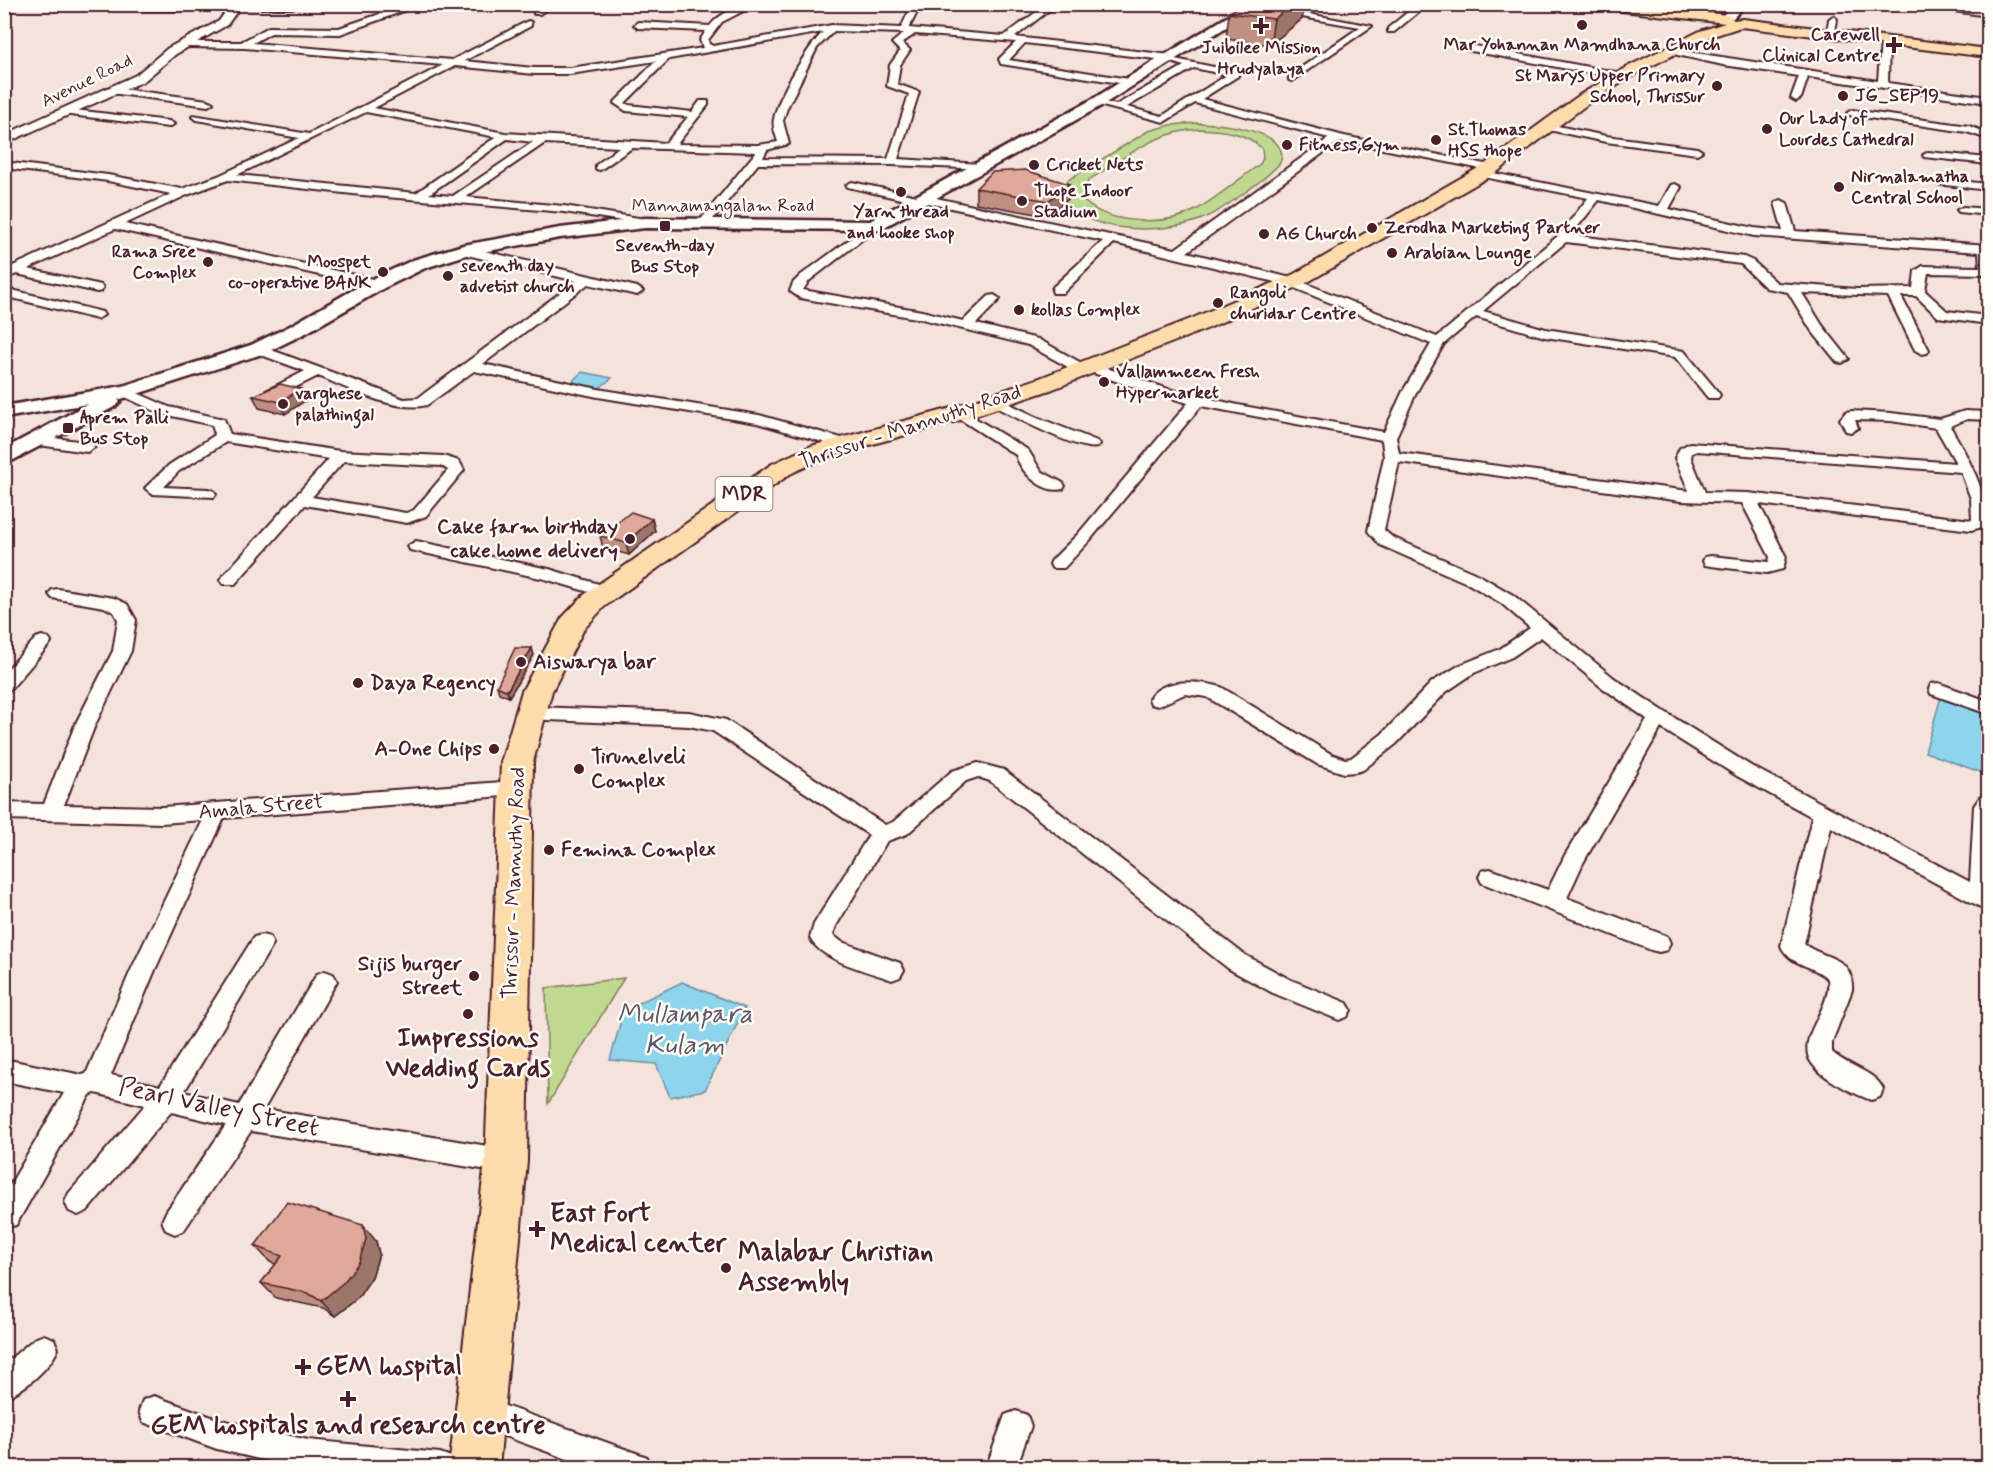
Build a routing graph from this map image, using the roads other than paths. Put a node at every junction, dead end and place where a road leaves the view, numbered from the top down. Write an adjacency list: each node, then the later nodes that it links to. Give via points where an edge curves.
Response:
1 (419, 4): 29 (street, via 340,31 269,30)
2 (549, 4): 15 (street)
3 (753, 4): 21 (street, via 719,20)
4 (921, 4): 22 (street)
5 (1053, 4): 25 (street)
6 (1257, 4): 35 (main road)
7 (1276, 4): 40 (street, via 1270,9 1368,26)
8 (1424, 4): 24 (street)
9 (1597, 4): 17 (main road)
10 (1740, 4): 17 (main road, MDR)
11 (1909, 4): 16 (street)
12 (295, 5): 14 (street)
13 (129, 6): 14 (street)
14 (236, 6): 28 (street, Avenue Road, via 223,23)
15 (537, 12)
16 (1989, 14)
17 (1735, 19): 27 (main road, via 1812,31 1832,26); 32 (main road, Thrissur - Mannuthy Road / MDR)
18 (528, 24): 36 (street)
19 (638, 24): 21 (street)
20 (832, 28): 22 (street); 31 (street); 68 (street, via 817,41 782,108 778,121 784,144)
21 (711, 29): 31 (street, via 704,40)
22 (904, 30): 23 (street)
23 (915, 30): 25 (street); 73 (street, via 896,43 905,50 895,65 892,86 914,92)
24 (1391, 30)
25 (1007, 38): 26 (street)
26 (1023, 40): 35 (street); 41 (street, via 1004,62)
27 (1885, 41): 33 (main road); 42 (street)
28 (187, 44): 29 (street); 43 (street, Avenue Road, via 172,51 140,78)
29 (243, 45): 36 (street)
30 (1469, 48): 39 (street)
31 (712, 49): 34 (street)
32 (1669, 52): 38 (street); 39 (main road, Thrissur - Mannuthy Road / MDR)
33 (1989, 53)
34 (666, 57): 36 (street, via 570,71); 56 (street, via 619,103 626,108)
35 (1170, 59): 37 (street); 41 (main road)
36 (456, 62): 52 (street)
37 (1192, 65): 46 (street, via 1235,74); 51 (street)
38 (1803, 74): 44 (street); 45 (street)
39 (1621, 76): 59 (main road, Thrissur - Mannuthy Road / MDR)
40 (1292, 78)
41 (1132, 82): 50 (main road)
42 (1883, 85): 45 (street); 55 (street)
43 (114, 91): 48 (street); 53 (street, Avenue Road)
44 (1796, 98)
45 (1869, 99): 54 (street); 55 (street)
46 (1194, 100): 51 (street, via 1164,119); 63 (street)
47 (1989, 100): 55 (street)
48 (208, 103)
49 (704, 103): 67 (street)
50 (1096, 104): 51 (street); 76 (main road)
51 (1118, 108)
52 (365, 109): 60 (street); 62 (street)
53 (66, 112): 58 (street); 64 (street, Avenue Road)
54 (1852, 113)
55 (1966, 113): 61 (street)
56 (689, 114)
57 (197, 117): 62 (street)
58 (169, 124)
59 (1548, 127): 69 (street); 77 (main road, Thrissur - Mannuthy Road / MDR)
60 (505, 136): 65 (street); 85 (street)
61 (1989, 136)
62 (310, 137): 78 (street)
63 (1340, 138): 77 (street); 102 (street)
64 (4, 140)
65 (543, 140): 66 (street); 87 (street)
66 (629, 144): 67 (street); 75 (street)
67 (669, 147): 68 (street)
68 (759, 148): 71 (street, via 762,151)
69 (1696, 151)
70 (1928, 155): 72 (street)
71 (755, 161): 73 (street); 93 (street)
72 (1989, 161)
73 (892, 162): 76 (street)
74 (4, 165): 83 (street, via 108,178)
75 (600, 167)
76 (982, 167): 86 (main road)
77 (1484, 170): 84 (street); 106 (main road, Thrissur - Mannuthy Road / MDR, via 1380,234)
78 (218, 179): 83 (street); 85 (street)
79 (1941, 182): 82 (street)
80 (852, 185): 86 (street)
81 (1675, 187): 90 (street)
82 (1989, 187)
83 (183, 193): 94 (street)
84 (1596, 196): 90 (street); 97 (street)
85 (418, 197): 87 (street)
86 (920, 199): 95 (main road); 98 (street)
87 (455, 200): 92 (street, via 564,209)
88 (1781, 203): 96 (street)
89 (1963, 210): 91 (street)
90 (1662, 211): 96 (street, via 1734,229)
91 (1989, 212)
92 (645, 223): 93 (main road, Mannamangalam Road); 101 (main road, Mannamangalam Road)
93 (704, 223): 95 (main road, Mannamangalam Road)
94 (115, 225): 104 (street); 107 (street)
95 (873, 226): 119 (street, via 805,278 796,291)
96 (1790, 236): 99 (street)
97 (1563, 238): 109 (street, via 1744,261 1768,285); 116 (street)
98 (1111, 239): 102 (street); 110 (street)
99 (1923, 244): 100 (street); 103 (street)
100 (1987, 249): 103 (street, via 1987,271)
101 (463, 250): 105 (street); 107 (main road, Mannamangalam Road, via 419,264)
102 (1177, 254): 106 (street)
103 (1933, 268): 114 (street, via 1921,271)
104 (10, 272): 108 (street)
105 (586, 280): 111 (street); 124 (street)
106 (1291, 282): 120 (street); 125 (main road, Thrissur - Mannuthy Road / MDR)
107 (377, 284): 121 (main road, Mannamangalam Road)
108 (97, 288)
109 (1793, 289): 113 (street); 123 (street)
110 (1058, 290)
111 (637, 291)
112 (4, 292): 117 (street)
113 (1892, 292): 114 (street); 122 (street)
114 (1919, 292): 118 (street, via 1942,314)
115 (994, 299): 119 (street)
116 (1475, 313): 120 (street); 128 (street, via 1545,333 1678,354)
117 (97, 315)
118 (1989, 320)
119 (966, 326): 125 (street, via 1033,342)
120 (1439, 342): 138 (street)
121 (258, 349): 126 (street); 127 (main road, Mannamangalam Road)
122 (1922, 350)
123 (1842, 359)
124 (472, 366): 126 (street, via 422,402 413,404); 140 (street, via 598,393 759,419)
125 (1086, 368): 130 (street); 131 (main road, Thrissur - Mannuthy Road / MDR)
126 (315, 372): 129 (street)
127 (126, 393): 132 (main road); 137 (street, via 164,410 219,422); 139 (main road)
128 (1713, 395)
129 (267, 396)
130 (1198, 400): 138 (street); 154 (street)
131 (995, 401): 133 (main road, Thrissur - Mannuthy Road / MDR); 141 (street)
132 (4, 412)
133 (960, 413): 140 (main road, Thrissur - Mannuthy Road / MDR); 147 (street, via 1023,453 1025,463 1038,478)
134 (1989, 416): 135 (street, via 1965,415)
135 (1941, 424): 136 (street, via 1851,415 1847,419); 146 (street)
136 (1851, 428)
137 (223, 437): 143 (street); 149 (street, via 174,468 153,488)
138 (1389, 437): 144 (street)
139 (37, 441): 142 (street); 145 (main road)
140 (847, 444): 156 (main road, Thrissur - Mannuthy Road / MDR, via 820,451 781,470)
141 (1092, 444)
142 (87, 447)
143 (340, 456): 148 (street); 148 (street, via 443,461 454,464 456,470 420,513 407,518 301,500)
144 (1392, 457): 150 (street); 158 (street, via 1376,531 1386,541 1473,579 1507,599)
145 (4, 458)
146 (1966, 468): 150 (street, via 1695,446 1685,451 1683,458); 151 (street, via 1983,514 1980,523 1971,525)
147 (1057, 486)
148 (308, 492): 155 (street)
149 (208, 494)
150 (1699, 496): 151 (street)
151 (1749, 498): 153 (street, via 1778,557 1777,565)
152 (417, 546): 156 (street, via 549,574)
153 (1711, 561)
154 (1058, 564)
155 (229, 580)
156 (606, 592): 164 (main road, Thrissur - Mannuthy Road / MDR, via 572,625 537,691)
157 (58, 594): 170 (street, via 108,602 121,608 128,620 122,651 84,725)
158 (1542, 628): 162 (street, via 1439,687 1389,739 1356,765 1344,766 1324,759 1214,692 1197,686 1180,688); 165 (street, via 1607,682)
159 (42, 642): 160 (street)
160 (4, 685)
161 (1938, 689): 163 (street)
162 (1158, 699)
163 (1989, 708)
164 (531, 714): 166 (main road, Thrissur - Mannuthy Road / MDR, via 517,762); 172 (street, via 689,718 719,725)
165 (1658, 717): 171 (street); 175 (street, via 1573,861)
166 (516, 788): 169 (street, Amala Street); 186 (main road, Thrissur - Mannuthy Road / MDR)
167 (1989, 801): 174 (street, via 1984,806)
168 (4, 811): 170 (street, Amala Street)
169 (217, 811): 170 (street, Amala Street, via 162,815); 182 (street)
170 (51, 813)
171 (1823, 815): 174 (street); 183 (street, via 1792,946 1799,954 1838,973 1840,979 1840,992 1820,1043 1820,1056 1830,1067)
172 (881, 833): 178 (street, via 825,924 821,938 834,949); 180 (street, via 900,828 959,776 978,770 997,776 1237,962)
173 (1490, 877): 175 (street)
174 (1984, 900)
175 (1553, 903): 176 (street)
176 (1659, 943)
177 (262, 944): 184 (street)
178 (892, 970)
179 (325, 981): 185 (street)
180 (1339, 1010)
181 (4, 1070): 182 (street, Pearl Valley Street)
182 (88, 1084): 184 (street, Pearl Valley Street); 188 (street)
183 (1871, 1089)
184 (165, 1100): 185 (street, Pearl Valley Street); 187 (street)
185 (245, 1118): 186 (street, Pearl Valley Street); 189 (street)
186 (506, 1161): 193 (main road, Thrissur - Mannuthy Road / MDR)
187 (78, 1202)
188 (6, 1216)
189 (175, 1221)
190 (44, 1349): 191 (street)
191 (4, 1383)
192 (154, 1412): 195 (street, via 218,1434 308,1455)
193 (479, 1412): 196 (main road, Thrissur - Mannuthy Road / MDR); 197 (street)
194 (1016, 1426): 198 (street)
195 (440, 1467)
196 (474, 1467)
197 (636, 1467)
198 (1001, 1467)

